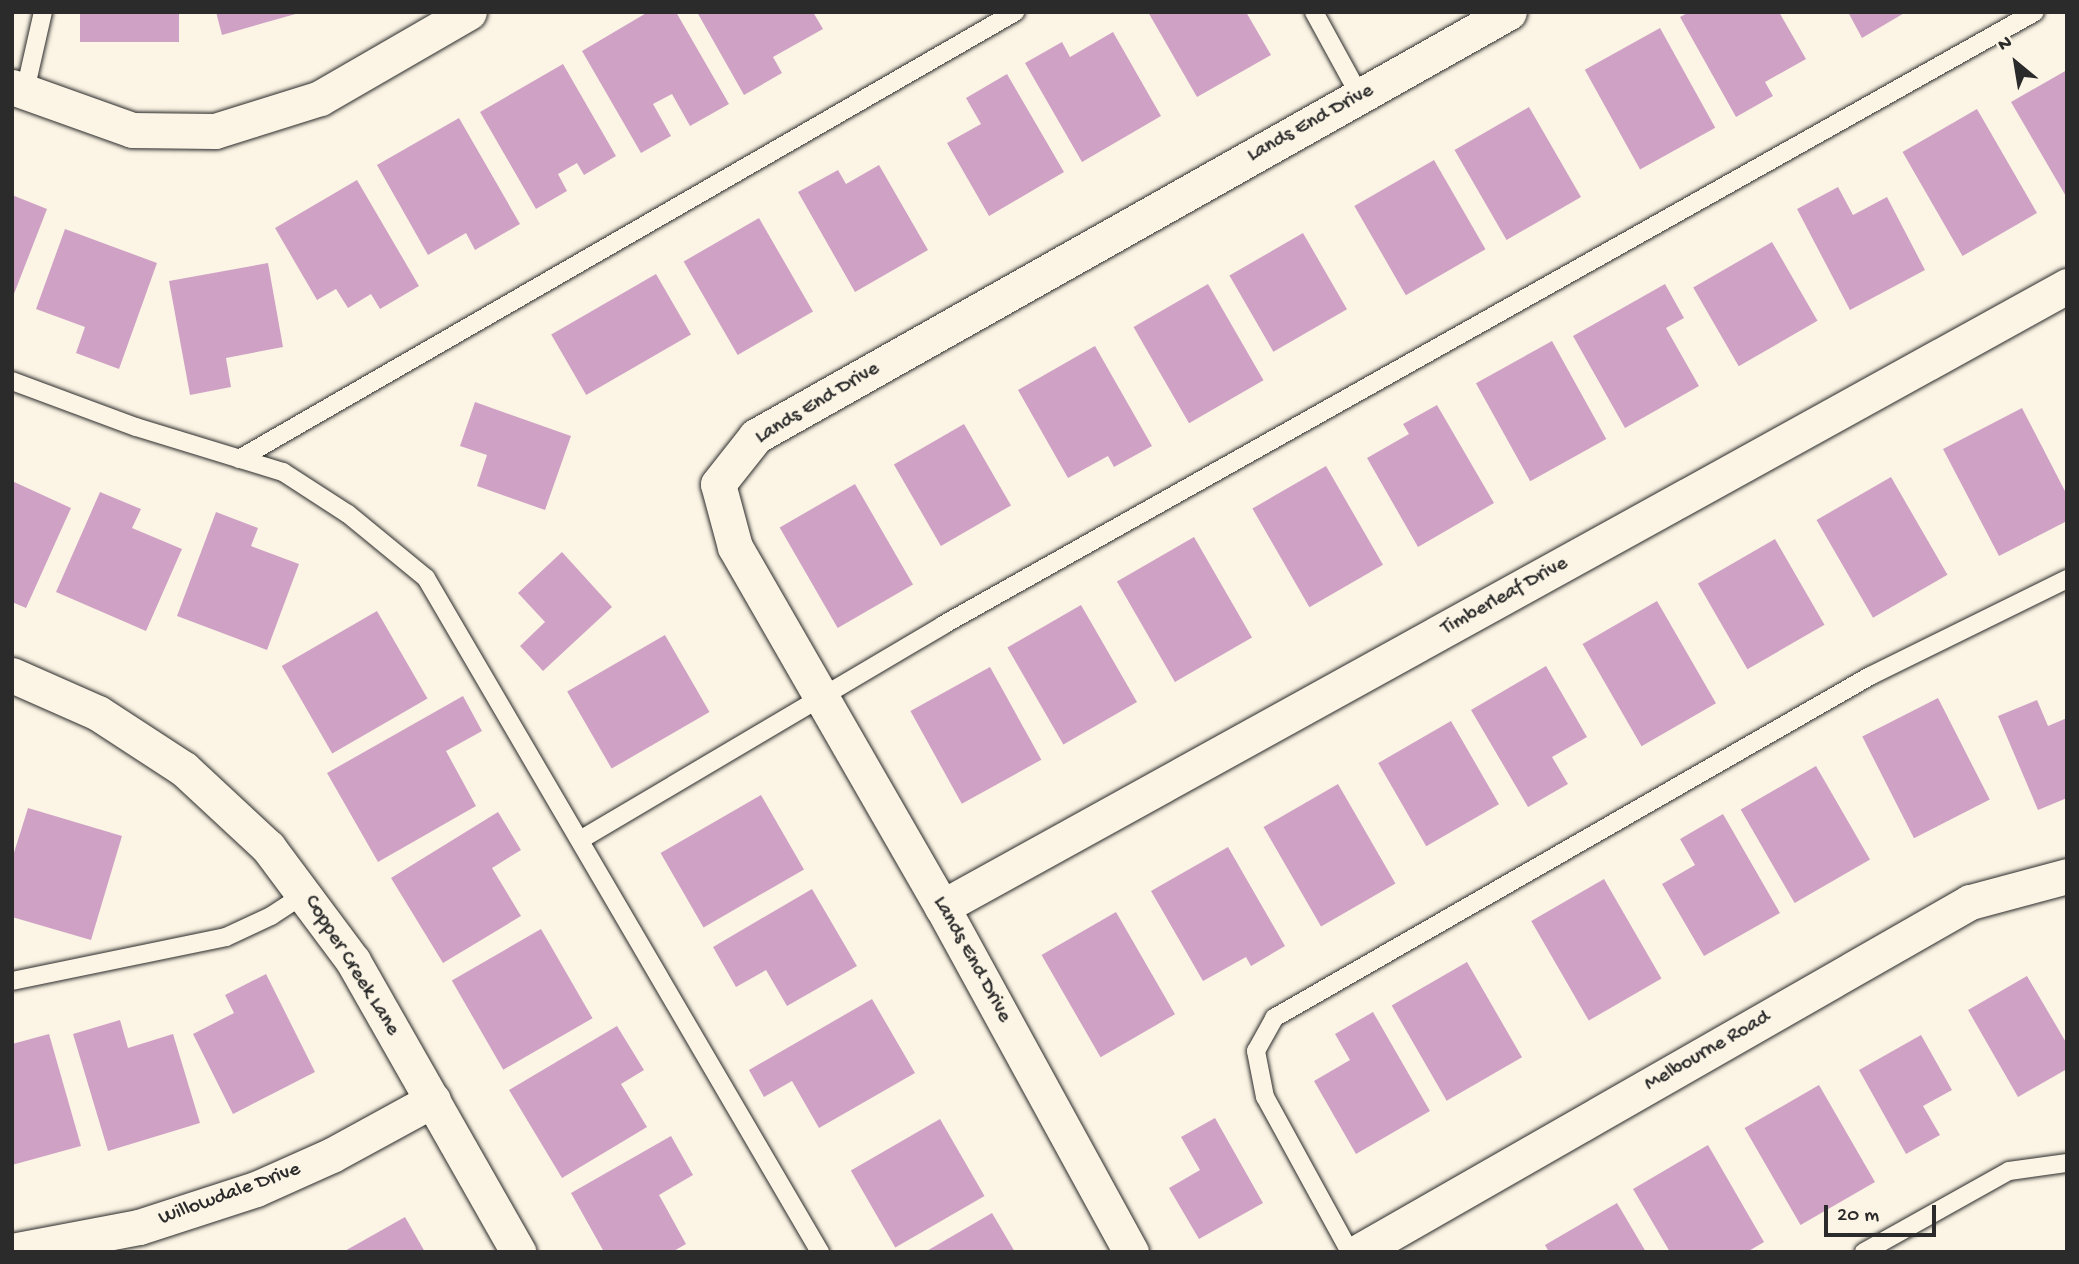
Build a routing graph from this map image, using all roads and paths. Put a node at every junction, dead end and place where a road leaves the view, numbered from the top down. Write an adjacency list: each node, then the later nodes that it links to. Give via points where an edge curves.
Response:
1 (43, 12): 7 (lane)
2 (469, 12): 7 (street, via 320,98 215,131 132,130)
3 (1015, 12): 11 (lane)
4 (1314, 12): 8 (lane)
5 (1509, 12): 8 (street, Lands End Drive)
6 (2035, 12): 14 (lane, via 943,625)
7 (19, 89)
8 (1360, 96): 14 (street, Lands End Drive, via 756,436 719,488 734,547)
9 (2067, 286): 18 (street, Timberleaf Drive)
10 (12, 381): 11 (lane)
11 (239, 459): 15 (lane, via 283,472 327,500 426,578)
12 (2067, 579): 26 (lane, via 1870,677 1274,1018 1256,1051 1265,1097)
13 (12, 675): 17 (street, Copper Creek Lane, via 98,713 184,769 268,847)
14 (823, 700): 15 (lane); 18 (street, Lands End Drive)
15 (580, 840): 24 (lane)
16 (2067, 876): 27 (street, Melbourne Road, via 1970,902)
17 (306, 893): 19 (lane, via 226,937); 20 (street, Copper Creek Lane, via 353,961)
18 (942, 907): 25 (street, Lands End Drive)
19 (12, 982)
20 (433, 1100): 22 (street, Willowdale Drive, via 332,1156 256,1189 139,1227); 23 (street, Copper Creek Lane)
21 (2067, 1163): 28 (lane, via 2009,1171)
22 (12, 1251)
23 (519, 1252)
24 (820, 1252)
25 (1131, 1252)
26 (1350, 1252)
27 (1358, 1252)
28 (1864, 1252)

